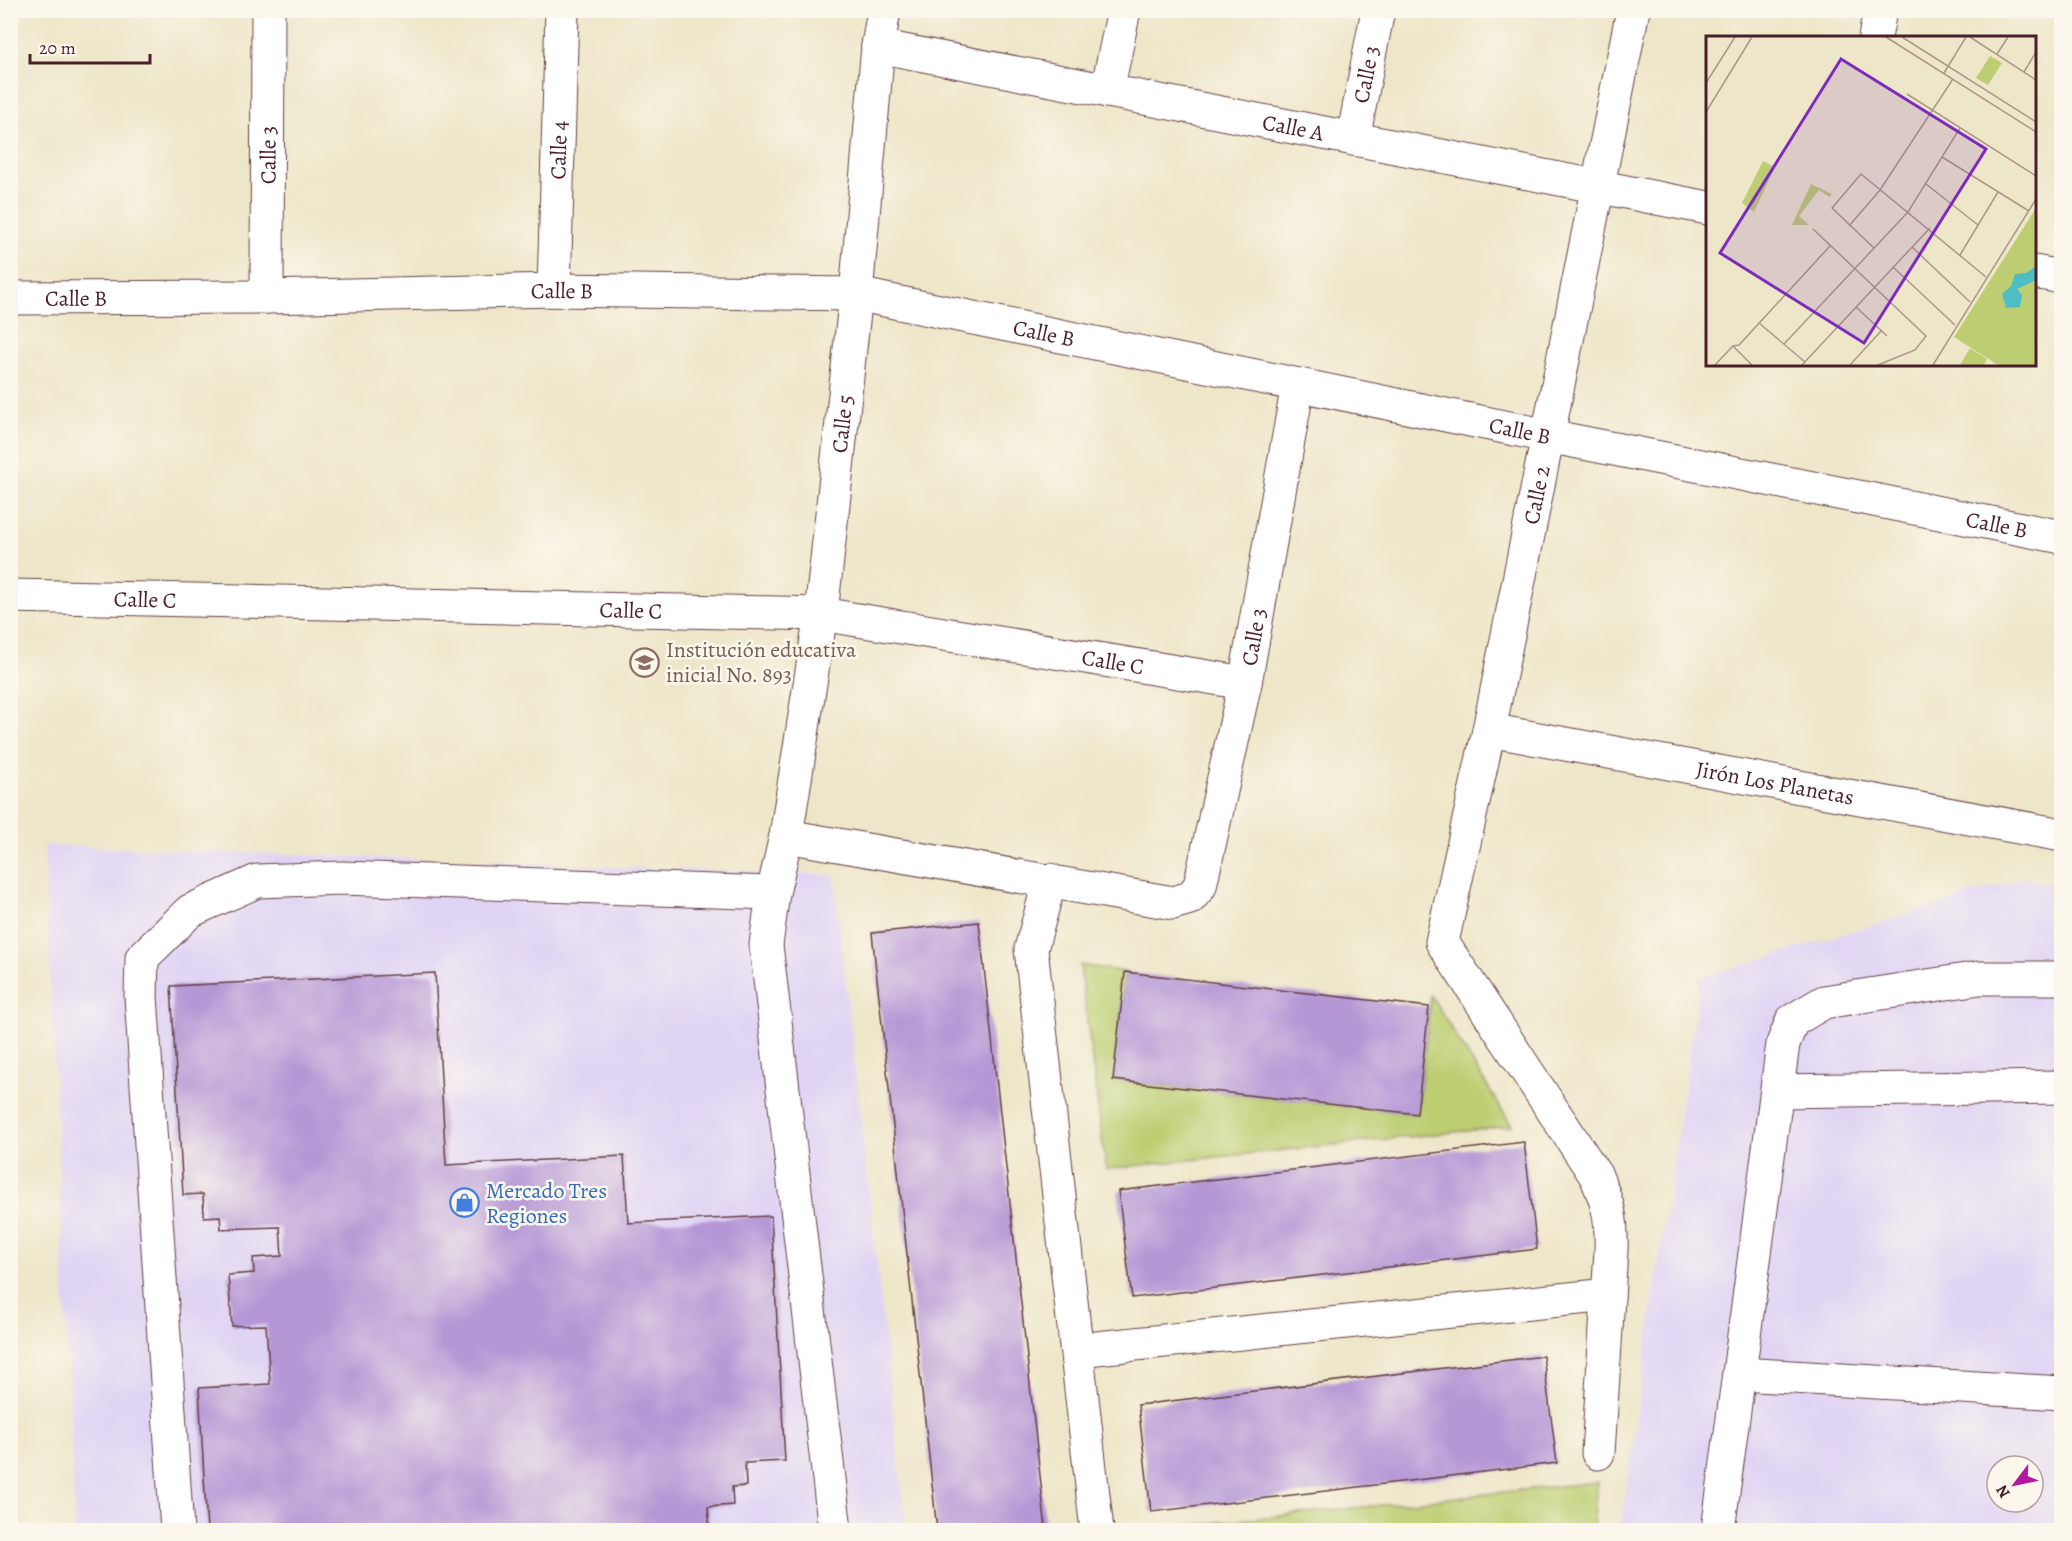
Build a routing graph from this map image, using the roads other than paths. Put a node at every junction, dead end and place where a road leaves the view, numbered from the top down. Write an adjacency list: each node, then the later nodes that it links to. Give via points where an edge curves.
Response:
1 (268, 10): 18 (street, Calle 3)
2 (562, 10): 16 (street, Calle 4)
3 (884, 10): 9 (street, Calle 5)
4 (1124, 10): 10 (street)
5 (1378, 10): 11 (street, Calle 3)
6 (1633, 10): 12 (street, Calle 2)
7 (1880, 10): 8 (street)
8 (1875, 36)
9 (878, 46): 10 (street, Calle A); 17 (street, Calle 5)
10 (1107, 91): 11 (street, Calle A)
11 (1353, 139): 12 (street, Calle A)
12 (1598, 187): 13 (street, Calle A); 21 (street, Calle 2)
13 (1706, 208)
14 (2036, 272): 15 (street)
15 (2061, 277)
16 (554, 290): 17 (street, Calle B); 18 (street, Calle B)
17 (856, 294): 20 (street, Calle B); 24 (street, Calle 5)
18 (267, 297): 19 (street, Calle B)
19 (10, 298)
20 (1298, 385): 21 (street, Calle B); 25 (street, Calle 3)
21 (1548, 436): 22 (street, Calle B); 26 (street, Calle 2)
22 (2061, 537)
23 (10, 596): 24 (street, Calle C)
24 (821, 614): 25 (street, Calle C); 27 (street, Calle 5)
25 (1245, 683): 29 (street, Calle 3, via 1200,886 1190,898 1173,903)
26 (1489, 730): 28 (street, Jirón Los Planetas); 34 (street, Calle 2, via 1442,942 1596,1176 1612,1223)
27 (786, 836): 29 (street); 30 (street, Calle 5)
28 (2061, 836)
29 (1050, 880): 35 (street, via 1032,949)
30 (773, 893): 39 (street, via 342,878 257,881 190,911 142,958 141,996); 40 (street, Calle 5, via 766,945)
31 (2061, 978): 33 (street, via 1979,978 1824,1002 1792,1021 1783,1044)
32 (2061, 1088): 33 (street)
33 (1777, 1091): 36 (street)
34 (1608, 1295): 35 (street); 38 (street)
35 (1077, 1350): 41 (street)
36 (1740, 1374): 37 (street); 42 (street)
37 (2061, 1393)
38 (1598, 1453)
39 (177, 1530)
40 (835, 1530)
41 (1097, 1530)
42 (1718, 1530)

